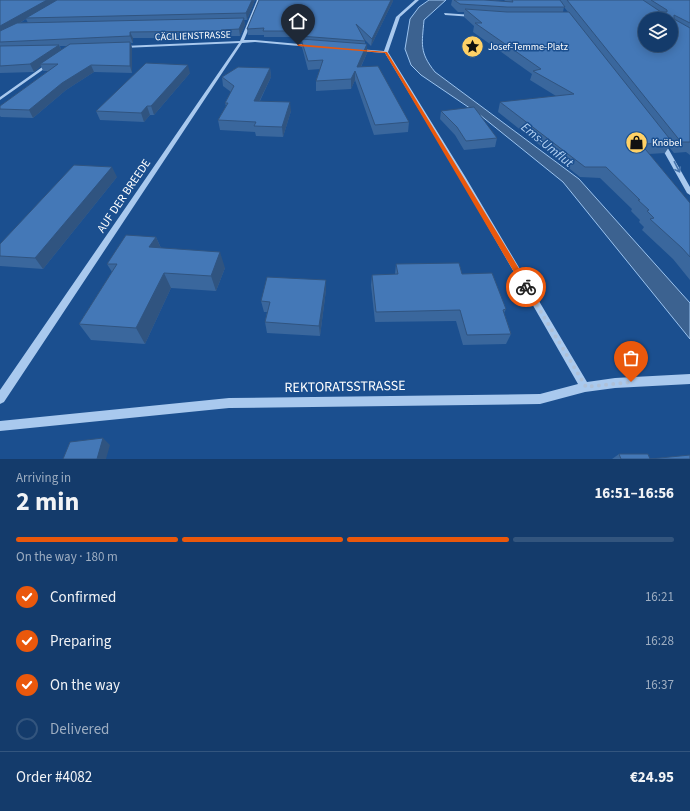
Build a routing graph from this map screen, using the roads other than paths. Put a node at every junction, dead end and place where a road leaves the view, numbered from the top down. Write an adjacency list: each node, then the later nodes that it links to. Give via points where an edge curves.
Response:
1 (260, 0): 6 (street, AUF DER BREEDE)
2 (418, 0): 11 (street, via 398,17)
3 (444, 14): 4 (street)
4 (475, 16)
5 (242, 22): 6 (street)
6 (249, 22): 7 (street, AUF DER BREEDE)
7 (241, 42): 8 (street, CÄCILIENSTRASSE); 9 (street, CÄCILIENSTRASSE); 18 (street, AUF DER BREEDE)
8 (116, 47)
9 (316, 47)
10 (354, 50): 11 (street)
11 (386, 52): 17 (street)
12 (52, 62): 13 (street)
13 (0, 99)
14 (657, 136): 15 (street, one-way to 15, via 667,148)
15 (690, 193)
16 (690, 378): 17 (street, REKTORATSSTRASSE)
17 (586, 387): 19 (street, REKTORATSSTRASSE, via 540,399 229,403)
18 (0, 399)
19 (0, 426)

